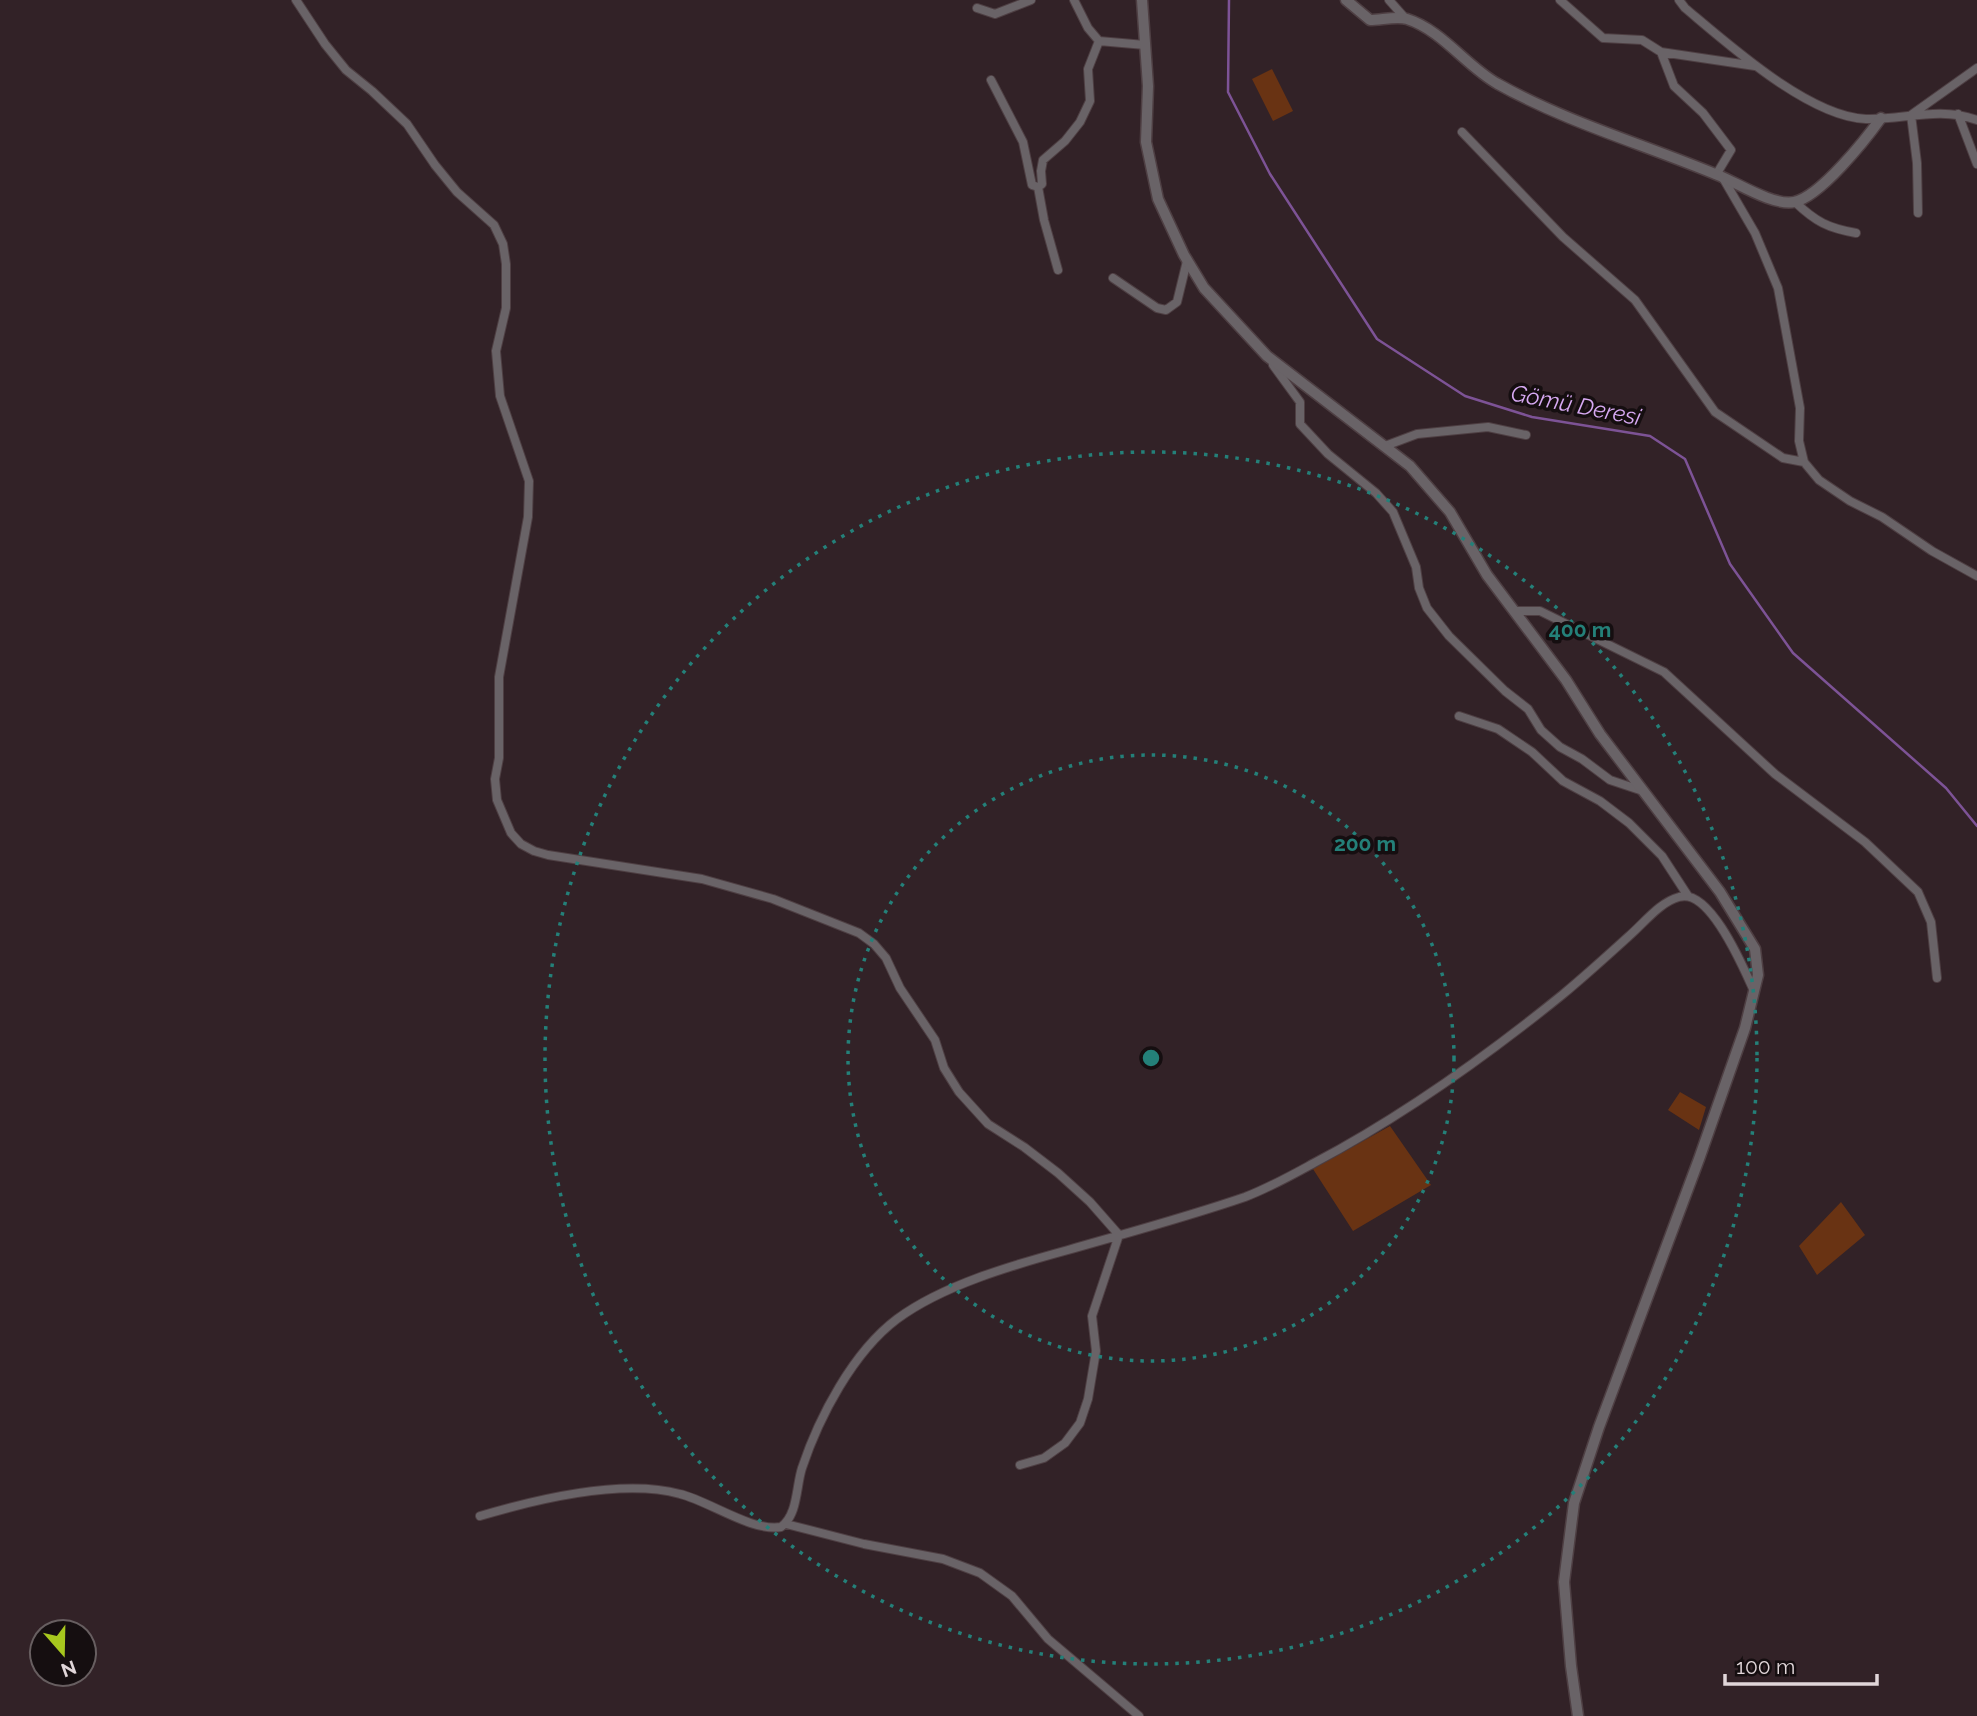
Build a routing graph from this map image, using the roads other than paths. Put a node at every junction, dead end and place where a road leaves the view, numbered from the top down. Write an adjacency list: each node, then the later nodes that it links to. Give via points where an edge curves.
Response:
1 (296, 0): 42 (street, via 346,70 407,124 457,192 494,225 503,244 506,308 496,351 500,396 529,481 528,517 499,677 495,779 497,800 512,833 521,844 541,853 702,879 773,899 859,933 886,958 959,1092 988,1124 1058,1173)
2 (1031, 0): 9 (street, via 995,14)
3 (1074, 0): 11 (street)
4 (1142, 0): 12 (street)
5 (1346, 0): 10 (street, via 1370,20)
6 (1389, 0): 10 (street)
7 (1560, 0): 13 (street, via 1603,38 1642,40)
8 (1679, 0): 14 (street)
9 (977, 8)
10 (1405, 18): 23 (street, via 1495,83 1609,135)
11 (1099, 41): 12 (street); 24 (street, via 1088,69 1090,101 1080,122 1044,160)
12 (1145, 45): 28 (street, via 1146,142 1158,199)
13 (1661, 52): 14 (street); 23 (street, via 1674,86 1703,113 1731,150)
14 (1758, 67): 19 (street, via 1828,111)
15 (1977, 68): 18 (street)
16 (991, 80): 24 (street, via 1023,142 1032,185)
17 (1958, 114): 18 (street); 20 (street); 22 (street)
18 (1911, 115): 19 (street); 26 (street)
19 (1881, 118): 25 (street, via 1858,150)
20 (1977, 120)
21 (1462, 132): 34 (street, via 1563,237 1635,300 1715,412 1783,458)
22 (1977, 164)
23 (1720, 176): 25 (street, via 1778,202); 34 (street, via 1755,233 1778,288 1800,408)
24 (1038, 187): 29 (street)
25 (1796, 202): 27 (street, via 1812,219)
26 (1918, 213)
27 (1856, 233)
28 (1187, 261): 30 (street, via 1177,302 1166,310); 31 (street, via 1204,288)
29 (1058, 270)
30 (1113, 278)
31 (1267, 356): 33 (street); 38 (street, via 1300,402 1300,424 1393,512 1427,608 1449,636 1528,709 1541,730 1560,747 1610,780)
32 (1526, 435): 33 (street, via 1488,427 1417,434)
33 (1385, 446): 36 (street, via 1410,466 1450,512)
34 (1804, 462): 35 (street, via 1819,480 1850,501)
35 (1977, 576)
36 (1514, 611): 38 (street); 40 (street, via 1540,611 1664,672 1775,774 1865,842 1918,892 1931,922)
37 (1459, 716): 39 (street, via 1498,729 1563,781 1629,823 1662,856)
38 (1643, 791): 41 (street, via 1745,928 1755,949 1758,975)
39 (1688, 896): 41 (street, via 1699,901 1727,934); 42 (street, via 1677,897 1658,910 1518,1031 1383,1123 1248,1196)
40 (1937, 978)
41 (1754, 991): 47 (street, via 1699,1159 1574,1503 1564,1582)
42 (1119, 1235): 43 (street, via 1092,1316 1096,1351 1080,1423 1065,1443 1044,1458); 45 (street, via 1006,1267 951,1289 898,1318 867,1346 844,1380 802,1468)
43 (1020, 1465)
44 (480, 1516): 45 (street, via 538,1499 637,1487 680,1494 753,1523 776,1528)
45 (786, 1524): 46 (street, via 943,1559 980,1573 1012,1596 1048,1639)
46 (1139, 1716)
47 (1578, 1716)

